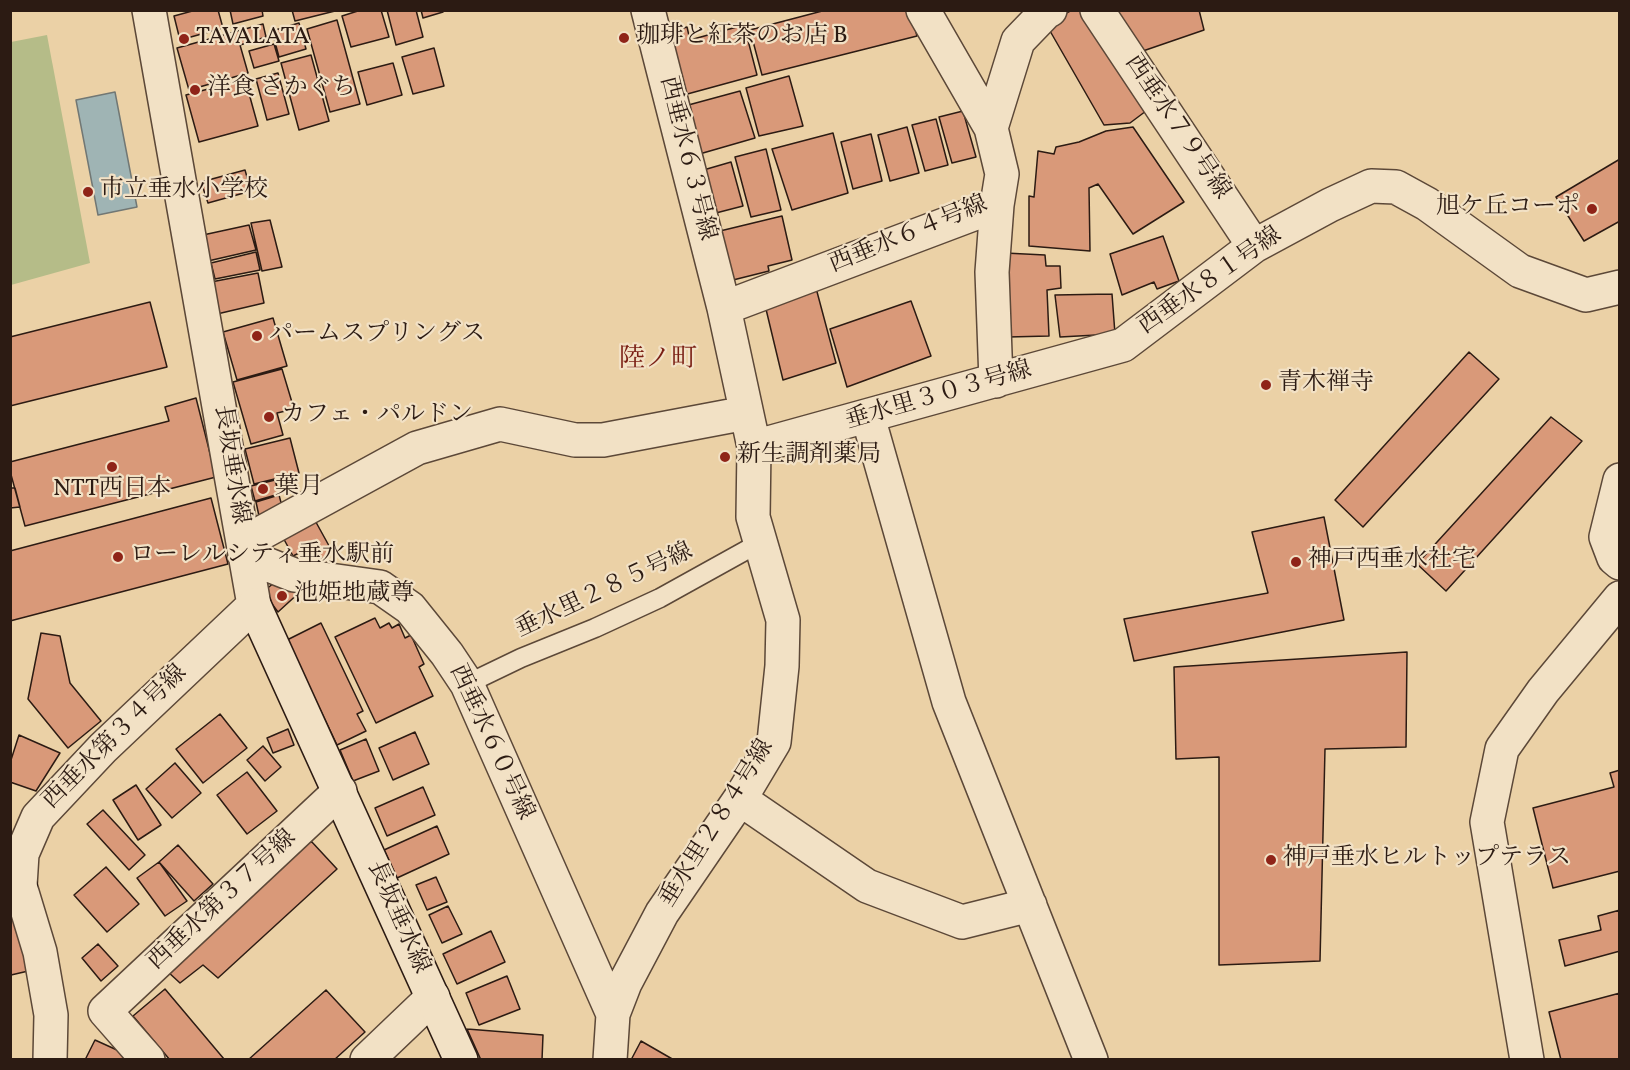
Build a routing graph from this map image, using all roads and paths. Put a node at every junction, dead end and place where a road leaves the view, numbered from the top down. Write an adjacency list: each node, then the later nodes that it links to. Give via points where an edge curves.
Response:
1 (149, 10): 18 (street, 長坂垂水線)
2 (648, 10): 10 (street, 西垂水６３号線)
3 (923, 10): 6 (street, 西垂水６４号線)
4 (1050, 10): 6 (street, via 1018,41)
5 (1097, 10): 8 (street, 西垂水７９号線)
6 (991, 128): 7 (street, 西垂水６４号線, via 1002,174)
7 (997, 205): 10 (street, 西垂水６４号線); 12 (street, via 992,272)
8 (1254, 246): 9 (street, 西垂水８１号線, via 1371,186 1396,187 1427,204 1520,271 1586,295); 11 (street, 西垂水８１号線)
9 (1620, 287)
10 (724, 308): 13 (street, 垂水里２８４号線)
11 (1123, 345): 12 (street, 垂水里３０３号線)
12 (996, 381): 14 (street, 垂水里３０３号線)
13 (746, 412): 15 (street, 垂水里２８４号線); 18 (street, via 603,440 575,440 500,424 417,448)
14 (868, 417): 15 (street, 垂水里３０３号線); 26 (street, via 949,702)
15 (754, 447): 17 (street, 垂水里２８４号線, via 753,518)
16 (1620, 480): 19 (street, via 1606,537)
17 (761, 542): 22 (lane, 垂水里２８５号線, via 660,598); 24 (street, 垂水里２８４号線, via 783,620 782,666 774,742)
18 (244, 549): 21 (street, 長坂垂水線); 22 (street, 西垂水６０号線, via 294,575 380,587 410,608)
19 (1620, 563)
20 (1620, 598): 35 (street, via 1543,691 1502,749 1495,780 1487,822)
21 (255, 604): 23 (street, 長坂垂水線); 25 (street, 西垂水第３４号線, via 103,748 38,817 22,854)
22 (467, 684): 28 (street, 西垂水６０号線)
23 (340, 791): 27 (street, 長坂垂水線); 30 (street, 西垂水第３７号線, via 105,1011)
24 (740, 799): 26 (street, via 867,886 962,922); 28 (street, 垂水里２８４号線, via 662,913)
25 (15, 887): 29 (street, via 40,952 51,1015)
26 (1030, 905): 34 (street)
27 (433, 997): 31 (street); 32 (street, 長坂垂水線)
28 (613, 1014): 33 (street)
29 (50, 1059)
30 (148, 1059)
31 (367, 1059)
32 (461, 1059)
33 (610, 1059)
34 (1091, 1059)
35 (1527, 1059)

